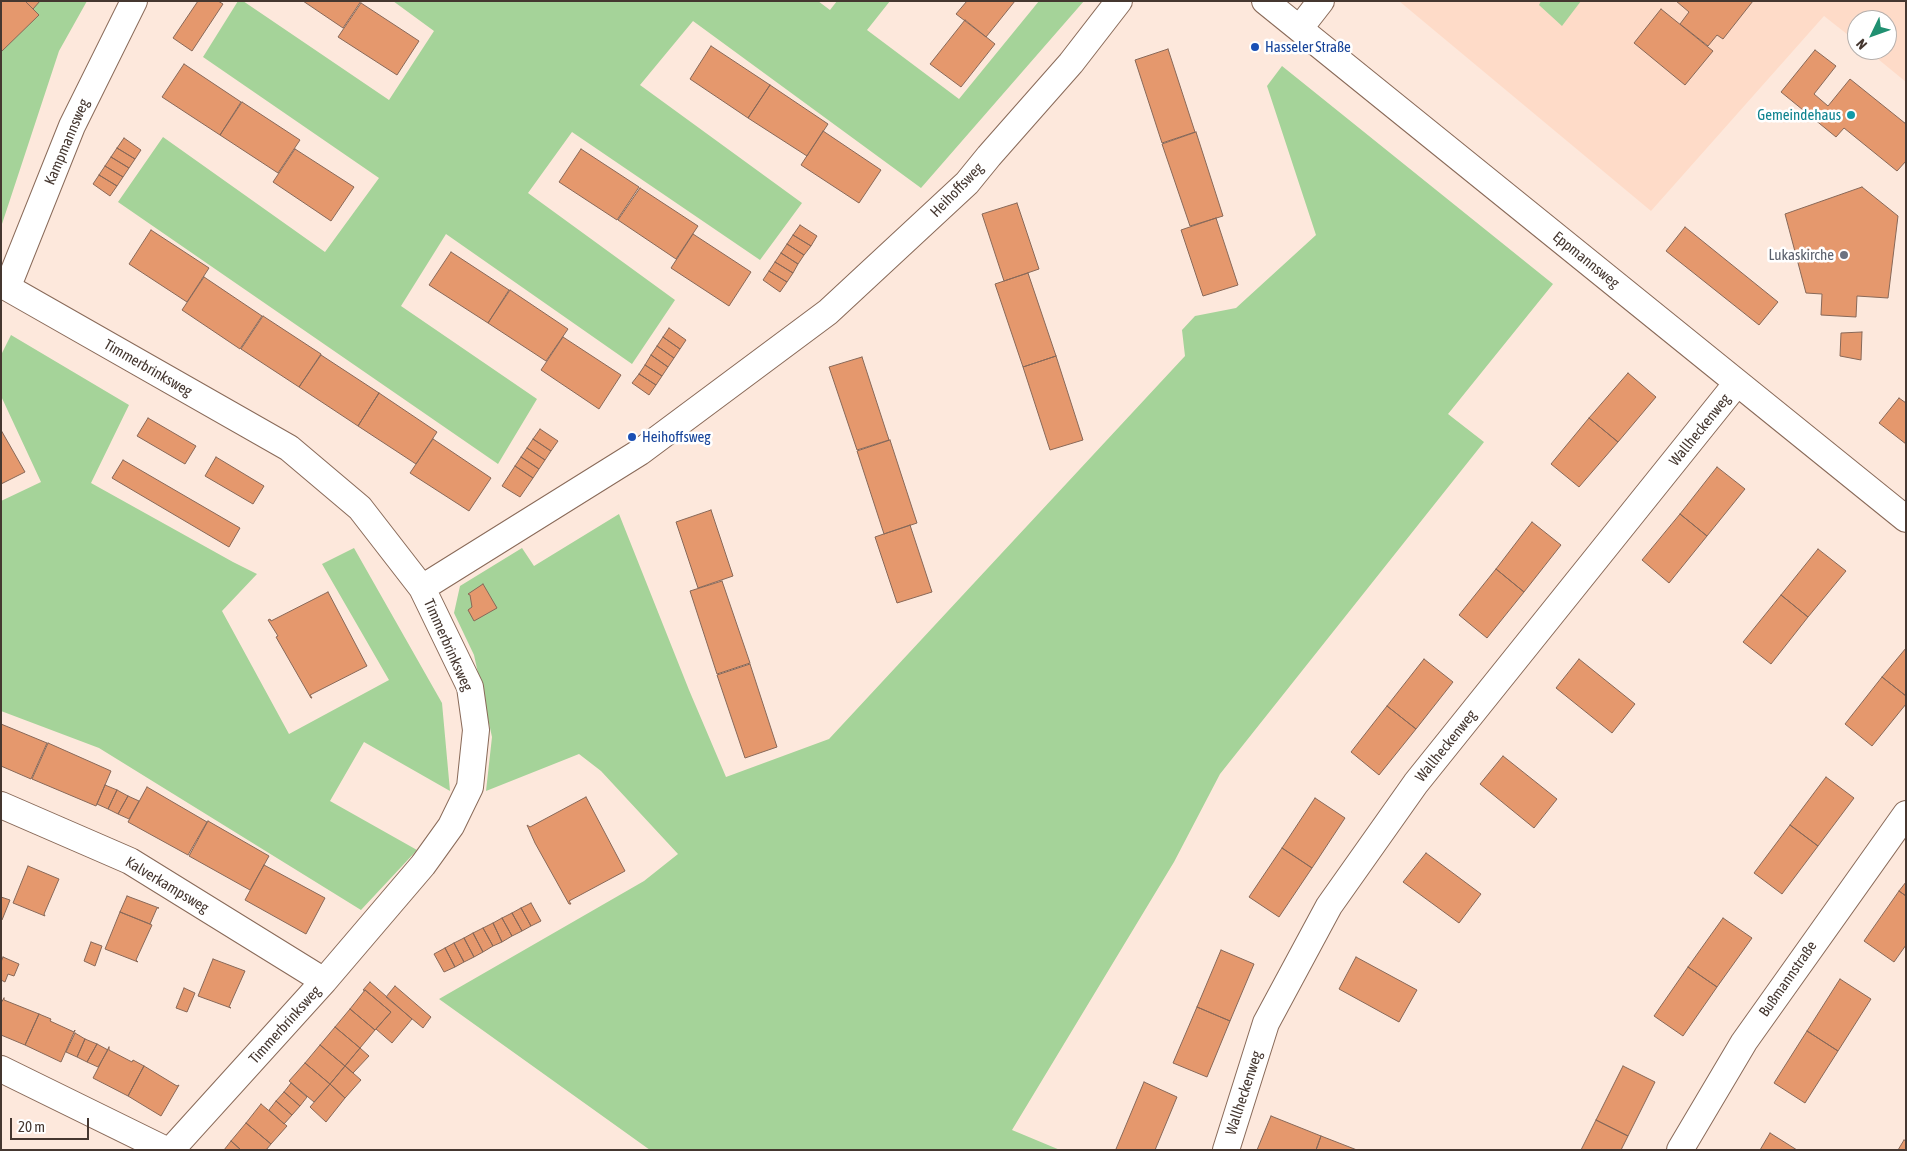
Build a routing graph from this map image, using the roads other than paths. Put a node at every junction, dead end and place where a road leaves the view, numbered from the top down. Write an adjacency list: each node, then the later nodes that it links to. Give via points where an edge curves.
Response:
1 (134, 1): 6 (street, Kampmannsweg, via 72,126)
2 (1119, 1): 9 (street, Heihoffsweg, via 967,184 828,312 640,452)
3 (1266, 1): 5 (street, Eppmannsweg)
4 (1321, 1): 5 (street)
5 (1300, 28): 7 (street, Eppmannsweg)
6 (4, 285): 9 (street, Timmerbrinksweg, via 289,448 360,508)
7 (1737, 383): 8 (street, Eppmannsweg); 16 (street, Wallheckenweg, via 1416,783 1329,906 1266,1023)
8 (1906, 519)
9 (422, 588): 12 (street, Timmerbrinksweg, via 470,687 476,730 470,787 451,826 423,865)
10 (1, 805): 12 (street, Kalverkampsweg, via 130,861)
11 (1906, 814): 17 (street, Bußmannstraße, via 1744,1042)
12 (324, 981): 15 (street, Timmerbrinksweg)
13 (1, 1069): 14 (street)
14 (166, 1150)
15 (171, 1150)
16 (1226, 1150)
17 (1680, 1150)

